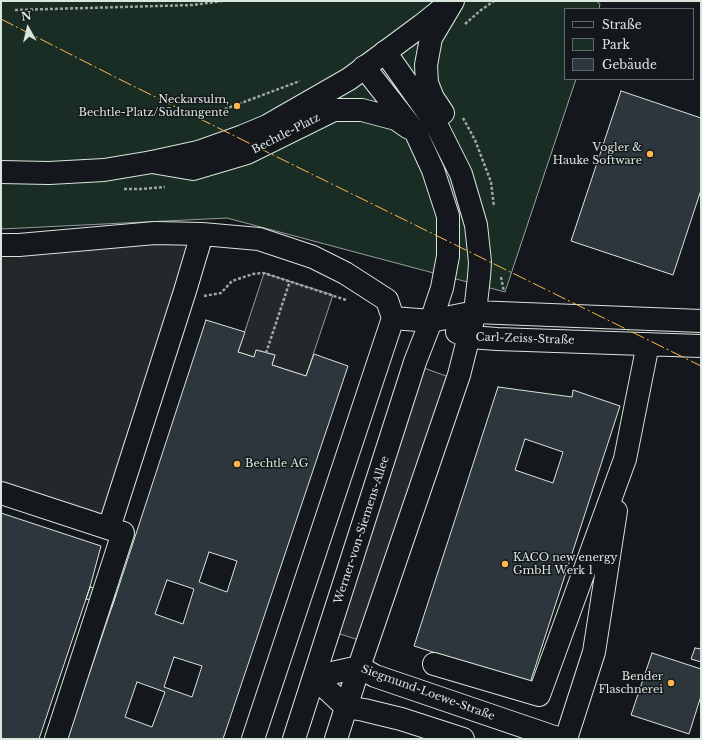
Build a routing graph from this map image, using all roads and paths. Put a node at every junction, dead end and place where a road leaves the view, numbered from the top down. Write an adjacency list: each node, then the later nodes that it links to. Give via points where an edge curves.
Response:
1 (222, 1): 4 (path, via 193,5)
2 (452, 1): 6 (street); 13 (street, via 431,38 426,65 427,83 433,98 455,131 470,166 479,201)
3 (494, 1): 5 (path)
4 (15, 10)
5 (464, 26)
6 (385, 52): 7 (street); 13 (street, via 436,124 461,174)
7 (364, 67): 9 (street); 10 (street, via 349,79 267,126 198,152)
8 (460, 115): 12 (path, via 475,140 492,182)
9 (416, 133): 10 (street, Bechtle-Platz, via 396,119 362,110 334,110 247,153 193,169); 21 (street, via 433,170 448,216 448,256 442,288)
10 (152, 162): 11 (street, via 104,170)
11 (1, 172)
12 (494, 211)
13 (476, 225): 19 (street, via 480,262)
14 (202, 234): 15 (street, via 155,232); 17 (street); 20 (street, via 259,239 313,256 387,300)
15 (1, 245)
16 (290, 281): 17 (path, via 264,273 232,281 221,294 205,296); 18 (path); 26 (path)
17 (185, 290): 29 (street)
18 (353, 303)
19 (475, 312): 21 (street); 22 (street); 23 (street)
20 (393, 318): 21 (street); 35 (street)
21 (431, 321): 23 (street, Carl-Zeiss-Straße); 32 (street, Werner-von-Siemens-Allee, via 415,362)
22 (701, 321)
23 (469, 337): 24 (street, Carl-Zeiss-Straße); 31 (street, via 459,375)
24 (648, 344): 25 (street, Carl-Zeiss-Straße); 27 (street)
25 (701, 346)
26 (266, 353)
27 (625, 459): 30 (street, via 539,696); 40 (street, via 594,652)
28 (1, 493): 29 (street)
29 (109, 528): 34 (street, via 123,533)
30 (434, 664)
31 (358, 667): 32 (street, Siegmund-Loewe-Straße); 33 (street); 39 (street, Siegmund-Loewe-Straße, via 375,676)
32 (314, 678): 33 (street); 36 (street, Werner-von-Siemens-Allee)
33 (346, 707): 37 (street); 38 (street, via 401,719)
34 (56, 739)
35 (254, 739)
36 (294, 739)
37 (336, 739)
38 (463, 739)
39 (560, 739)
40 (566, 739)

